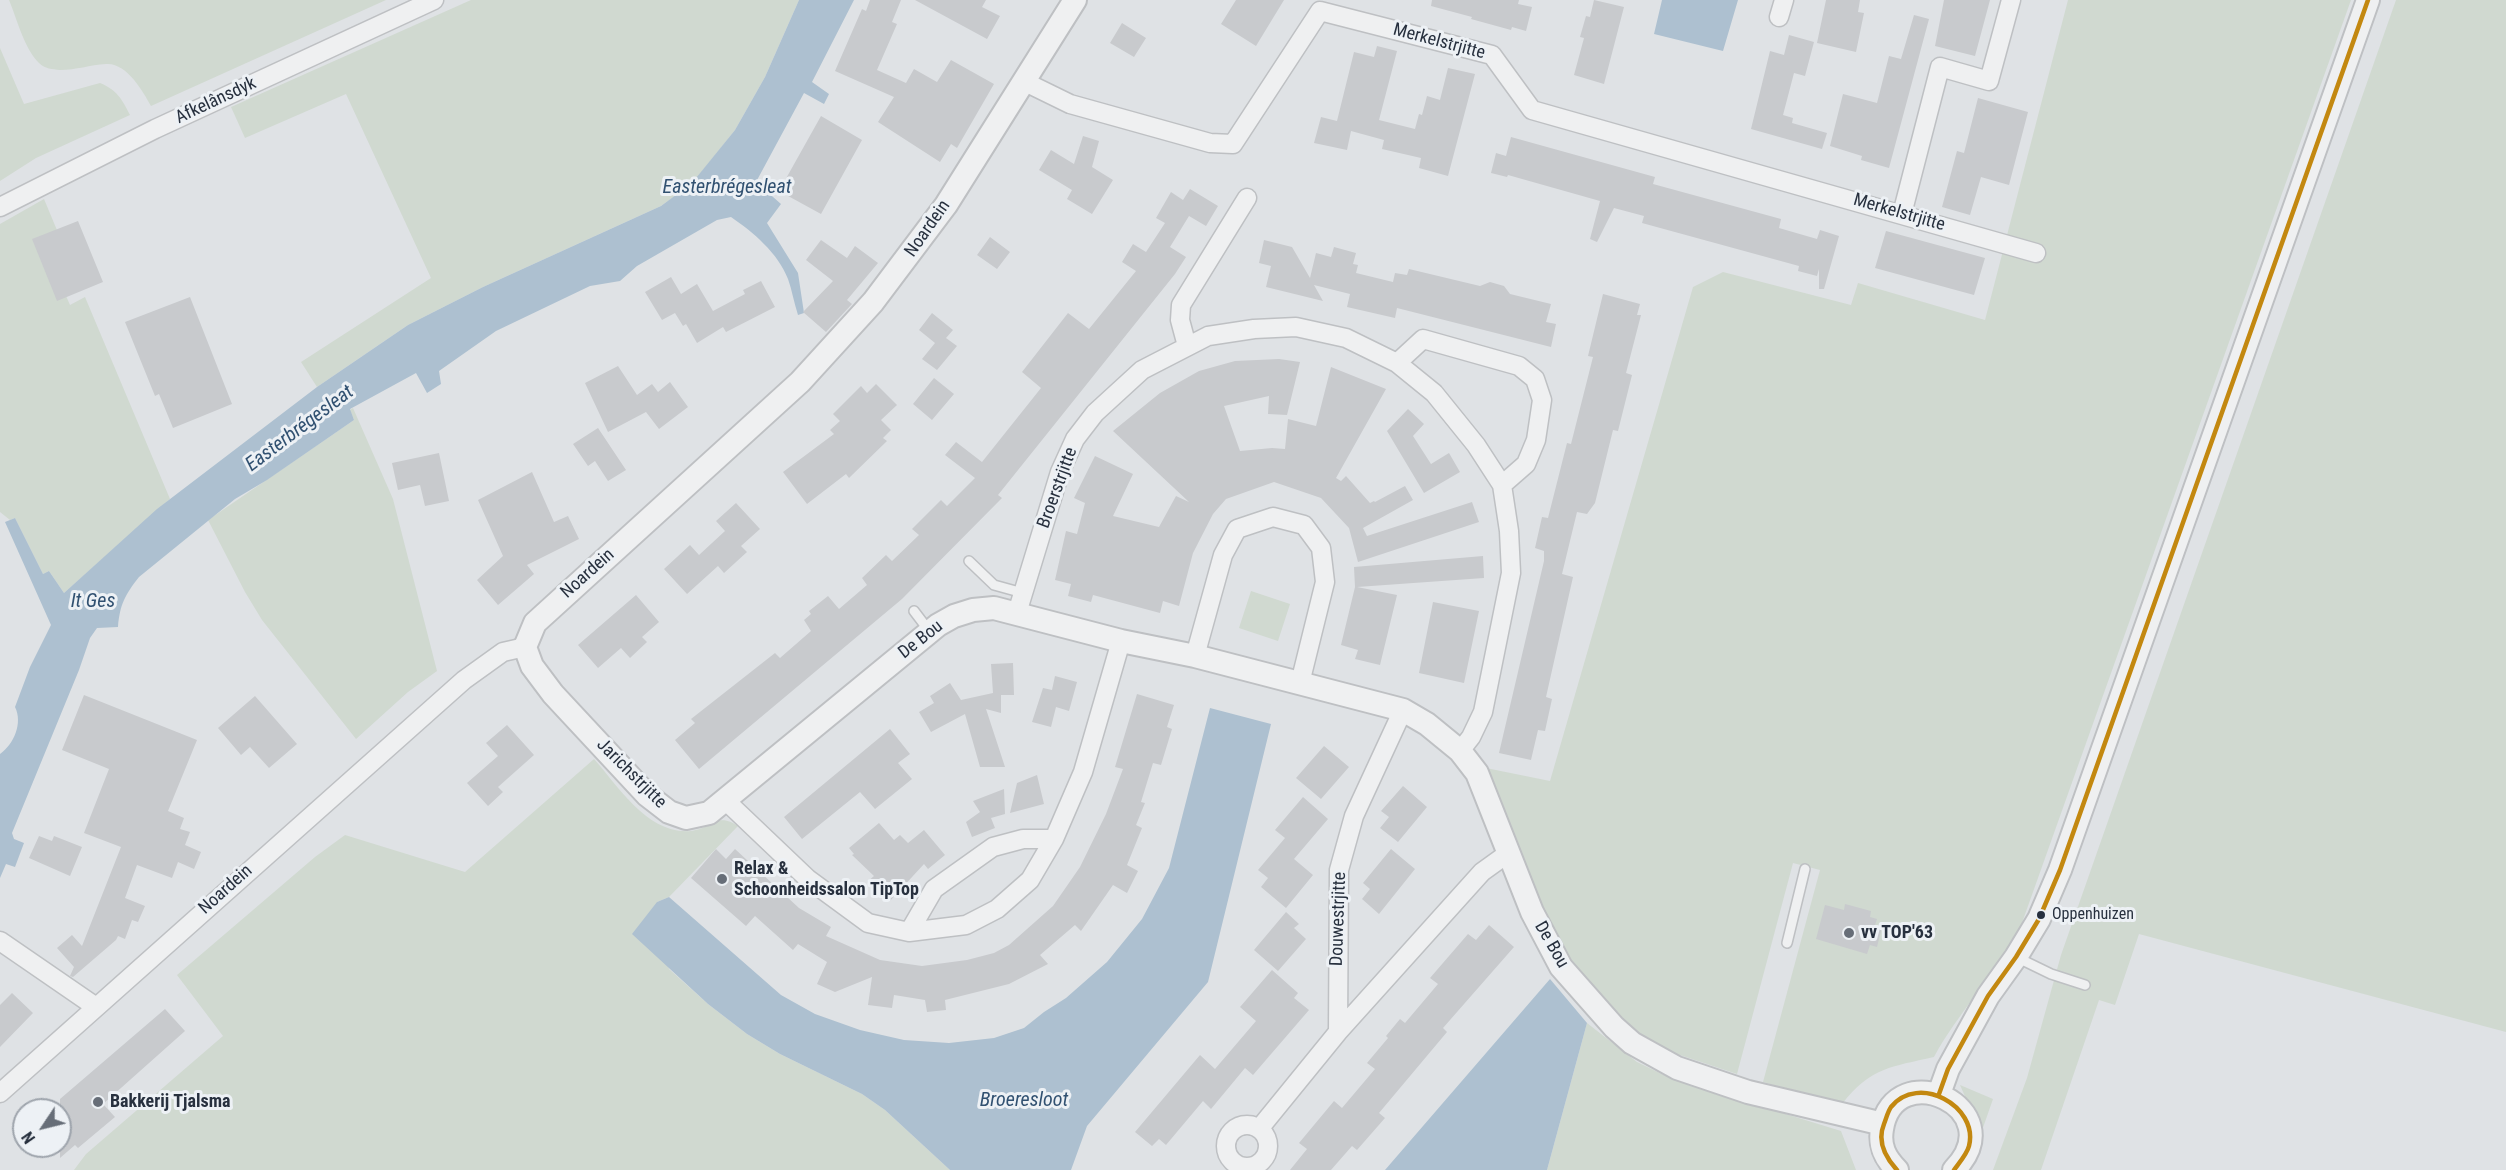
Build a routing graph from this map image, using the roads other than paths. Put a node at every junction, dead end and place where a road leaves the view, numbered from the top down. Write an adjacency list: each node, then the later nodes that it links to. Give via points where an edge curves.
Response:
1 (434, 0): 7 (street, Afkelânsdyk, via 154,129)
2 (1075, 0): 5 (street, Noardein)
3 (2011, 0): 8 (street, via 1989,81 1940,67)
4 (2368, 0): 30 (street, via 2060,870 2039,919)
5 (1023, 81): 8 (street, Merkelstrjitte, via 1070,104 1210,143 1233,144 1320,11 1492,55 1532,110); 18 (street, Noardein, via 920,243 840,341 800,382 552,606 536,623)
6 (1247, 198): 10 (street, via 1181,304)
7 (0, 207)
8 (1902, 214): 9 (street, Merkelstrjitte)
9 (2036, 253)
10 (1186, 346): 11 (street, Broerstrjitte, via 1208,336 1296,327 1346,338); 14 (street, Broerstrjitte, via 1142,370 1095,413 1075,439 1060,472)
11 (1397, 363): 12 (street, Broerstrjitte, via 1434,393); 12 (street, via 1424,339 1519,366 1535,379 1542,400 1536,440 1526,464)
12 (1502, 485): 22 (street, Broerstrjitte, via 1511,573 1483,712)
13 (969, 561): 14 (lane)
14 (1020, 603): 16 (street, De Bou, via 954,616); 17 (street, De Bou)
15 (914, 611): 16 (lane)
16 (930, 632): 23 (street, De Bou)
17 (1121, 641): 19 (street, De Bou); 24 (street, via 1083,772)
18 (525, 647): 23 (street, Jarichstrjitte, via 532,666 553,694 647,795 669,812 686,818 709,813); 32 (street, Noardein, via 504,652 464,680)
19 (1195, 656): 20 (street, De Bou); 20 (street, via 1223,555 1237,529 1273,517 1304,525 1321,548 1325,582)
20 (1300, 683): 21 (street, De Bou)
21 (1403, 710): 22 (street, De Bou); 33 (street, Douwestrjitte, via 1354,816 1339,870)
22 (1460, 750): 25 (street, De Bou, via 1477,773)
23 (725, 800): 27 (street, via 808,879 868,923)
24 (1054, 839): 27 (street, via 1030,880 997,909 966,925); 27 (street, via 1023,839 993,847 934,889)
25 (1507, 854): 33 (street, via 1482,872); 36 (street, De Bou, via 1561,967 1632,1042 1677,1068 1748,1092)
26 (1805, 869): 29 (lane)
27 (909, 932)
28 (0, 941): 32 (street)
29 (1787, 943)
30 (2016, 957): 31 (lane); 35 (street, via 1988,996 1948,1069)
31 (2085, 985)
32 (96, 1007): 34 (street, Noardein)
33 (1338, 1032): 37 (street)
34 (0, 1093)
35 (1939, 1094): 36 (street, via 1915,1093 1902,1098); 39 (street, via 1957,1105 1968,1125 1968,1151)
36 (1883, 1124): 38 (street, via 1885,1155)
37 (1259, 1129)
38 (1897, 1170)
39 (1954, 1170)

